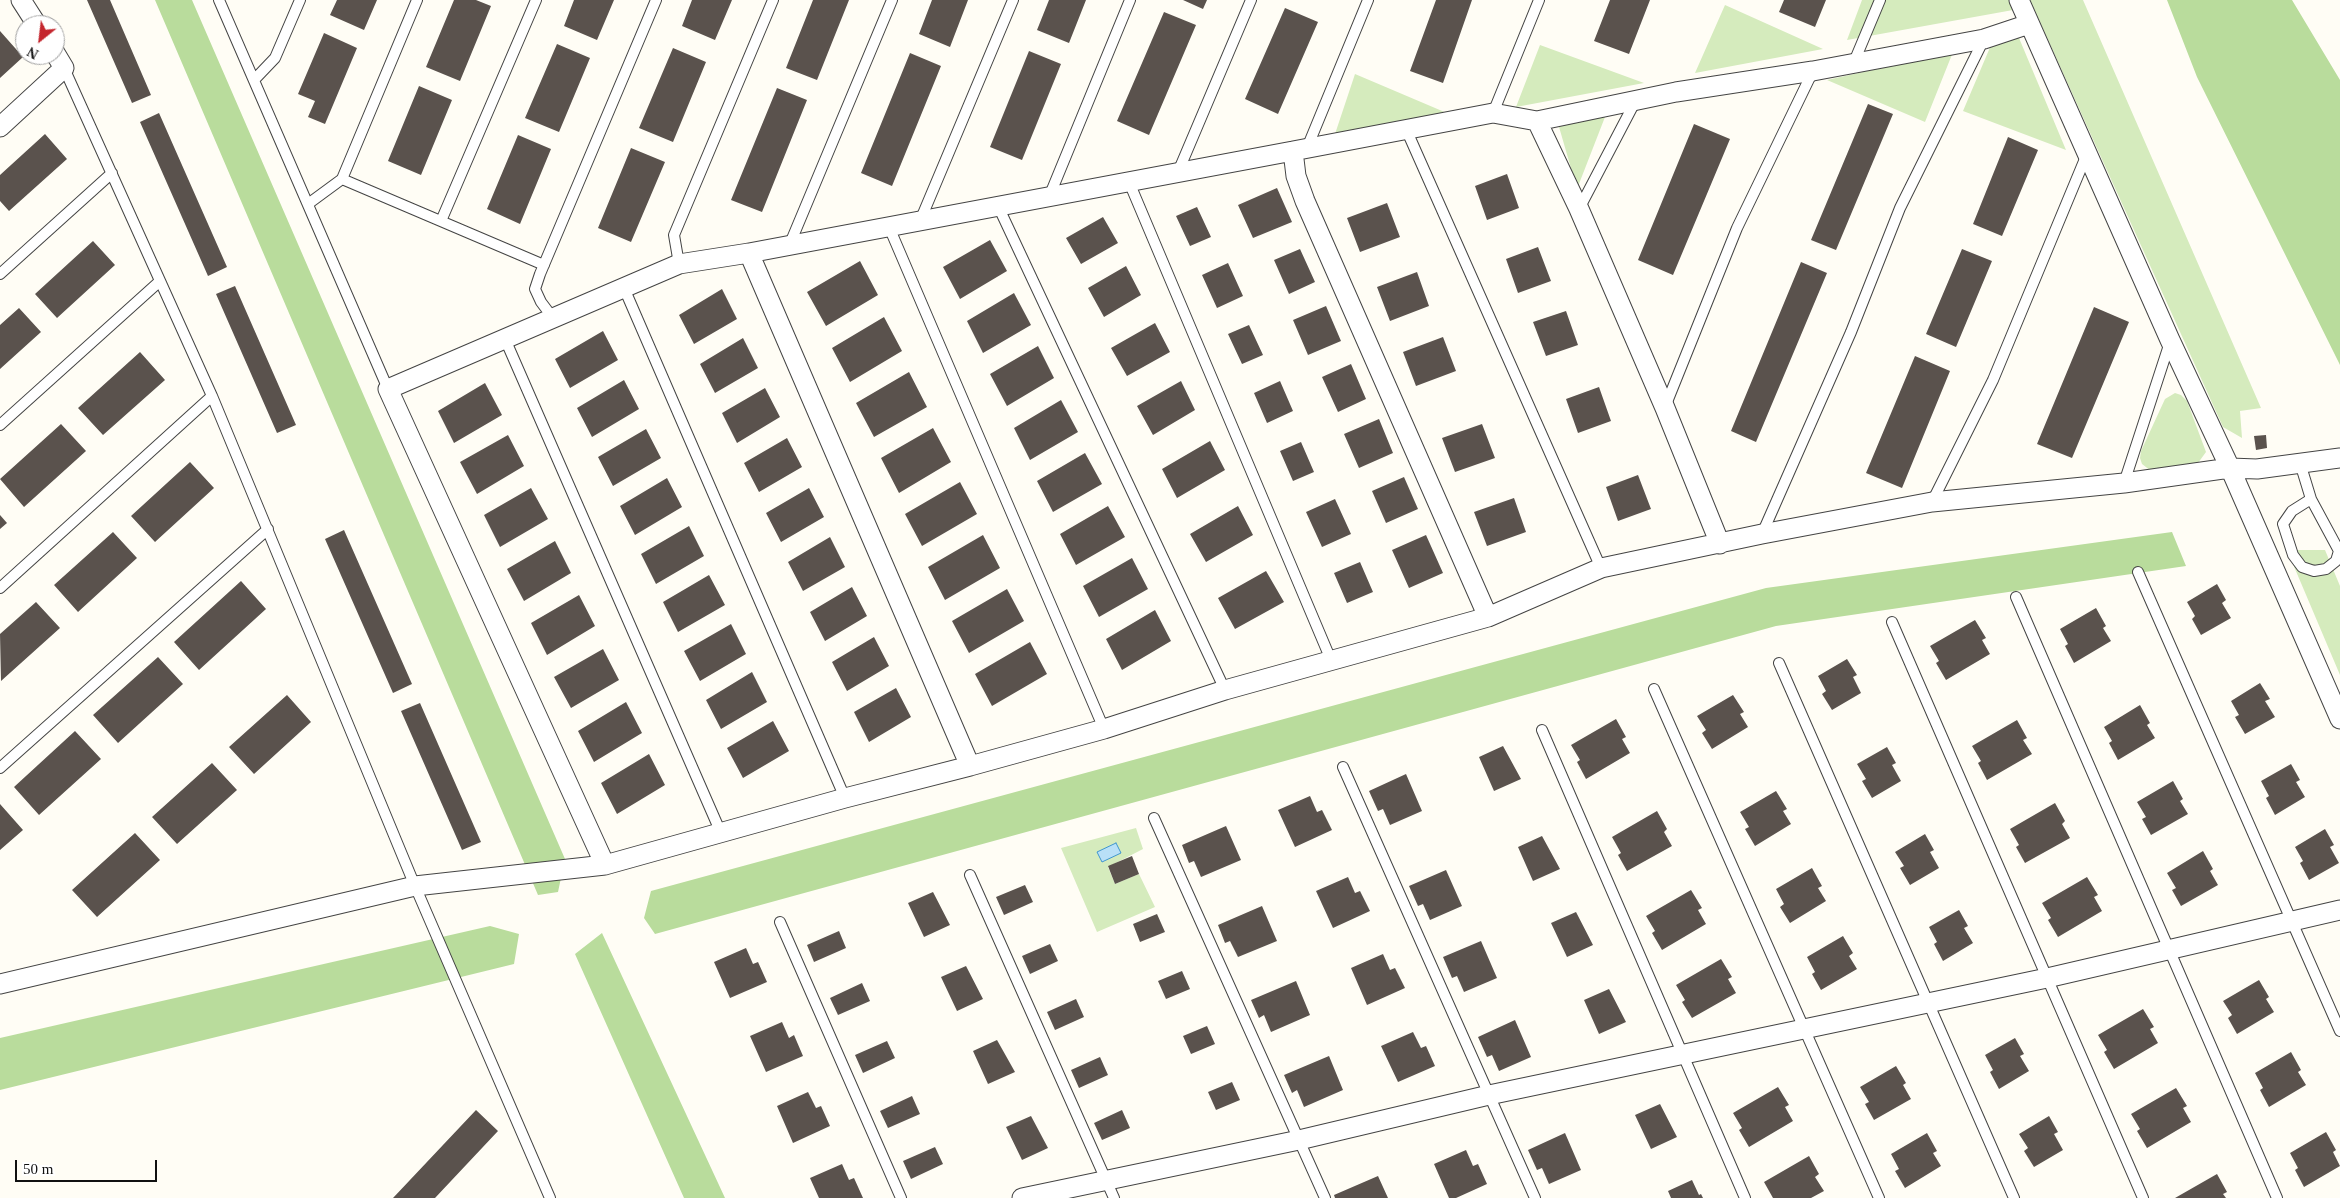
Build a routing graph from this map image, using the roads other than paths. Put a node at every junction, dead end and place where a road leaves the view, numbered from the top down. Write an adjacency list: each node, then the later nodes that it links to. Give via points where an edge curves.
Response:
1 (21, 0): 16 (street)
2 (218, 0): 23 (lane)
3 (300, 0): 23 (lane, via 275,58)
4 (417, 0): 33 (lane)
5 (536, 0): 39 (lane)
6 (656, 0): 45 (lane)
7 (773, 0): 44 (lane, via 674,235)
8 (892, 0): 42 (lane)
9 (1013, 0): 40 (lane)
10 (1130, 0): 35 (lane)
11 (1251, 0): 31 (lane)
12 (1368, 0): 29 (lane)
13 (1539, 0): 25 (lane)
14 (1880, 0): 19 (lane)
15 (2019, 0): 17 (street)
16 (31, 15)
17 (2029, 24): 18 (street); 30 (street)
18 (1984, 39): 19 (street); 63 (lane, via 1900,208)
19 (1854, 62): 22 (street)
20 (56, 65): 27 (street)
21 (62, 65): 32 (lane)
22 (1813, 71): 24 (street, via 1676,92); 54 (lane, via 1737,228)
23 (254, 80): 36 (lane)
24 (1635, 102): 26 (street); 38 (lane)
25 (1493, 113): 26 (street); 28 (street)
26 (1537, 121): 38 (street)
27 (0, 127)
28 (1406, 129): 29 (street); 65 (lane)
29 (1300, 149): 31 (street); 69 (street, via 1296,176 1305,201)
30 (2088, 153): 51 (street); 61 (lane, via 1993,380)
31 (1178, 172): 34 (street)
32 (112, 173): 46 (lane); 47 (lane)
33 (342, 179): 36 (lane); 39 (lane)
34 (1129, 182): 35 (street); 71 (lane)
35 (1049, 197): 37 (street)
36 (308, 204): 52 (lane)
37 (998, 206): 40 (street); 74 (lane)
38 (1579, 209): 54 (street)
39 (441, 221): 45 (lane)
40 (920, 221): 41 (street)
41 (888, 227): 42 (street); 76 (lane)
42 (789, 246): 43 (street)
43 (749, 253): 44 (street); 78 (street)
44 (680, 264): 48 (street)
45 (544, 265): 49 (lane, via 535,289)
46 (0, 274)
47 (160, 281): 53 (lane); 55 (lane)
48 (624, 288): 49 (street); 81 (lane)
49 (553, 318): 50 (street)
50 (505, 339): 52 (street); 83 (lane)
51 (2170, 340): 58 (street); 59 (lane)
52 (388, 389): 84 (street)
53 (212, 396): 62 (lane); 67 (lane)
54 (1665, 408): 64 (street)
55 (0, 425)
56 (2340, 458): 57 (street)
57 (2300, 463): 58 (street); 60 (lane)
58 (2230, 468): 59 (street); 75 (street)
59 (2124, 483): 61 (street)
60 (2311, 499): 60 (lane, via 2292,511 2283,524 2293,555 2302,567 2314,571 2326,569 2336,561 2338,551)
61 (1932, 502): 63 (street)
62 (268, 529): 80 (lane); 86 (lane)
63 (1762, 534): 64 (street)
64 (1720, 544): 65 (street)
65 (1601, 568): 69 (street)
66 (2138, 572): 88 (lane)
67 (0, 588)
68 (2016, 596): 90 (lane)
69 (1488, 617): 71 (street)
70 (1892, 622): 91 (lane)
71 (1331, 660): 74 (street)
72 (1779, 663): 93 (lane)
73 (1654, 689): 94 (lane)
74 (1225, 690): 76 (street)
75 (2340, 719)
76 (1104, 729): 78 (street)
77 (1542, 730): 96 (lane)
78 (970, 766): 81 (street)
79 (1343, 767): 97 (lane)
80 (0, 768)
81 (845, 798): 83 (street)
82 (1154, 818): 98 (lane)
83 (721, 834): 84 (street)
84 (606, 865): 86 (street)
85 (970, 875): 99 (lane)
86 (415, 886): 92 (street); 100 (lane)
87 (2340, 910): 88 (street)
88 (2292, 921): 90 (street); 95 (lane)
89 (780, 922): 101 (lane)
90 (2169, 949): 91 (street); 110 (lane)
91 (2047, 978): 93 (street); 109 (lane)
92 (0, 984)
93 (1928, 1003): 94 (street); 108 (lane)
94 (1805, 1030): 96 (street); 107 (lane)
95 (2340, 1031)
96 (1682, 1055): 97 (street); 106 (lane)
97 (1489, 1095): 98 (street); 105 (lane)
98 (1299, 1140): 99 (street); 104 (lane)
99 (1106, 1180): 102 (street); 103 (lane)
100 (550, 1198)
101 (901, 1198)
102 (1022, 1198)
103 (1114, 1198)
104 (1324, 1198)
105 (1535, 1198)
106 (1745, 1198)
107 (1880, 1198)
108 (2014, 1198)
109 (2143, 1198)
110 (2277, 1198)

